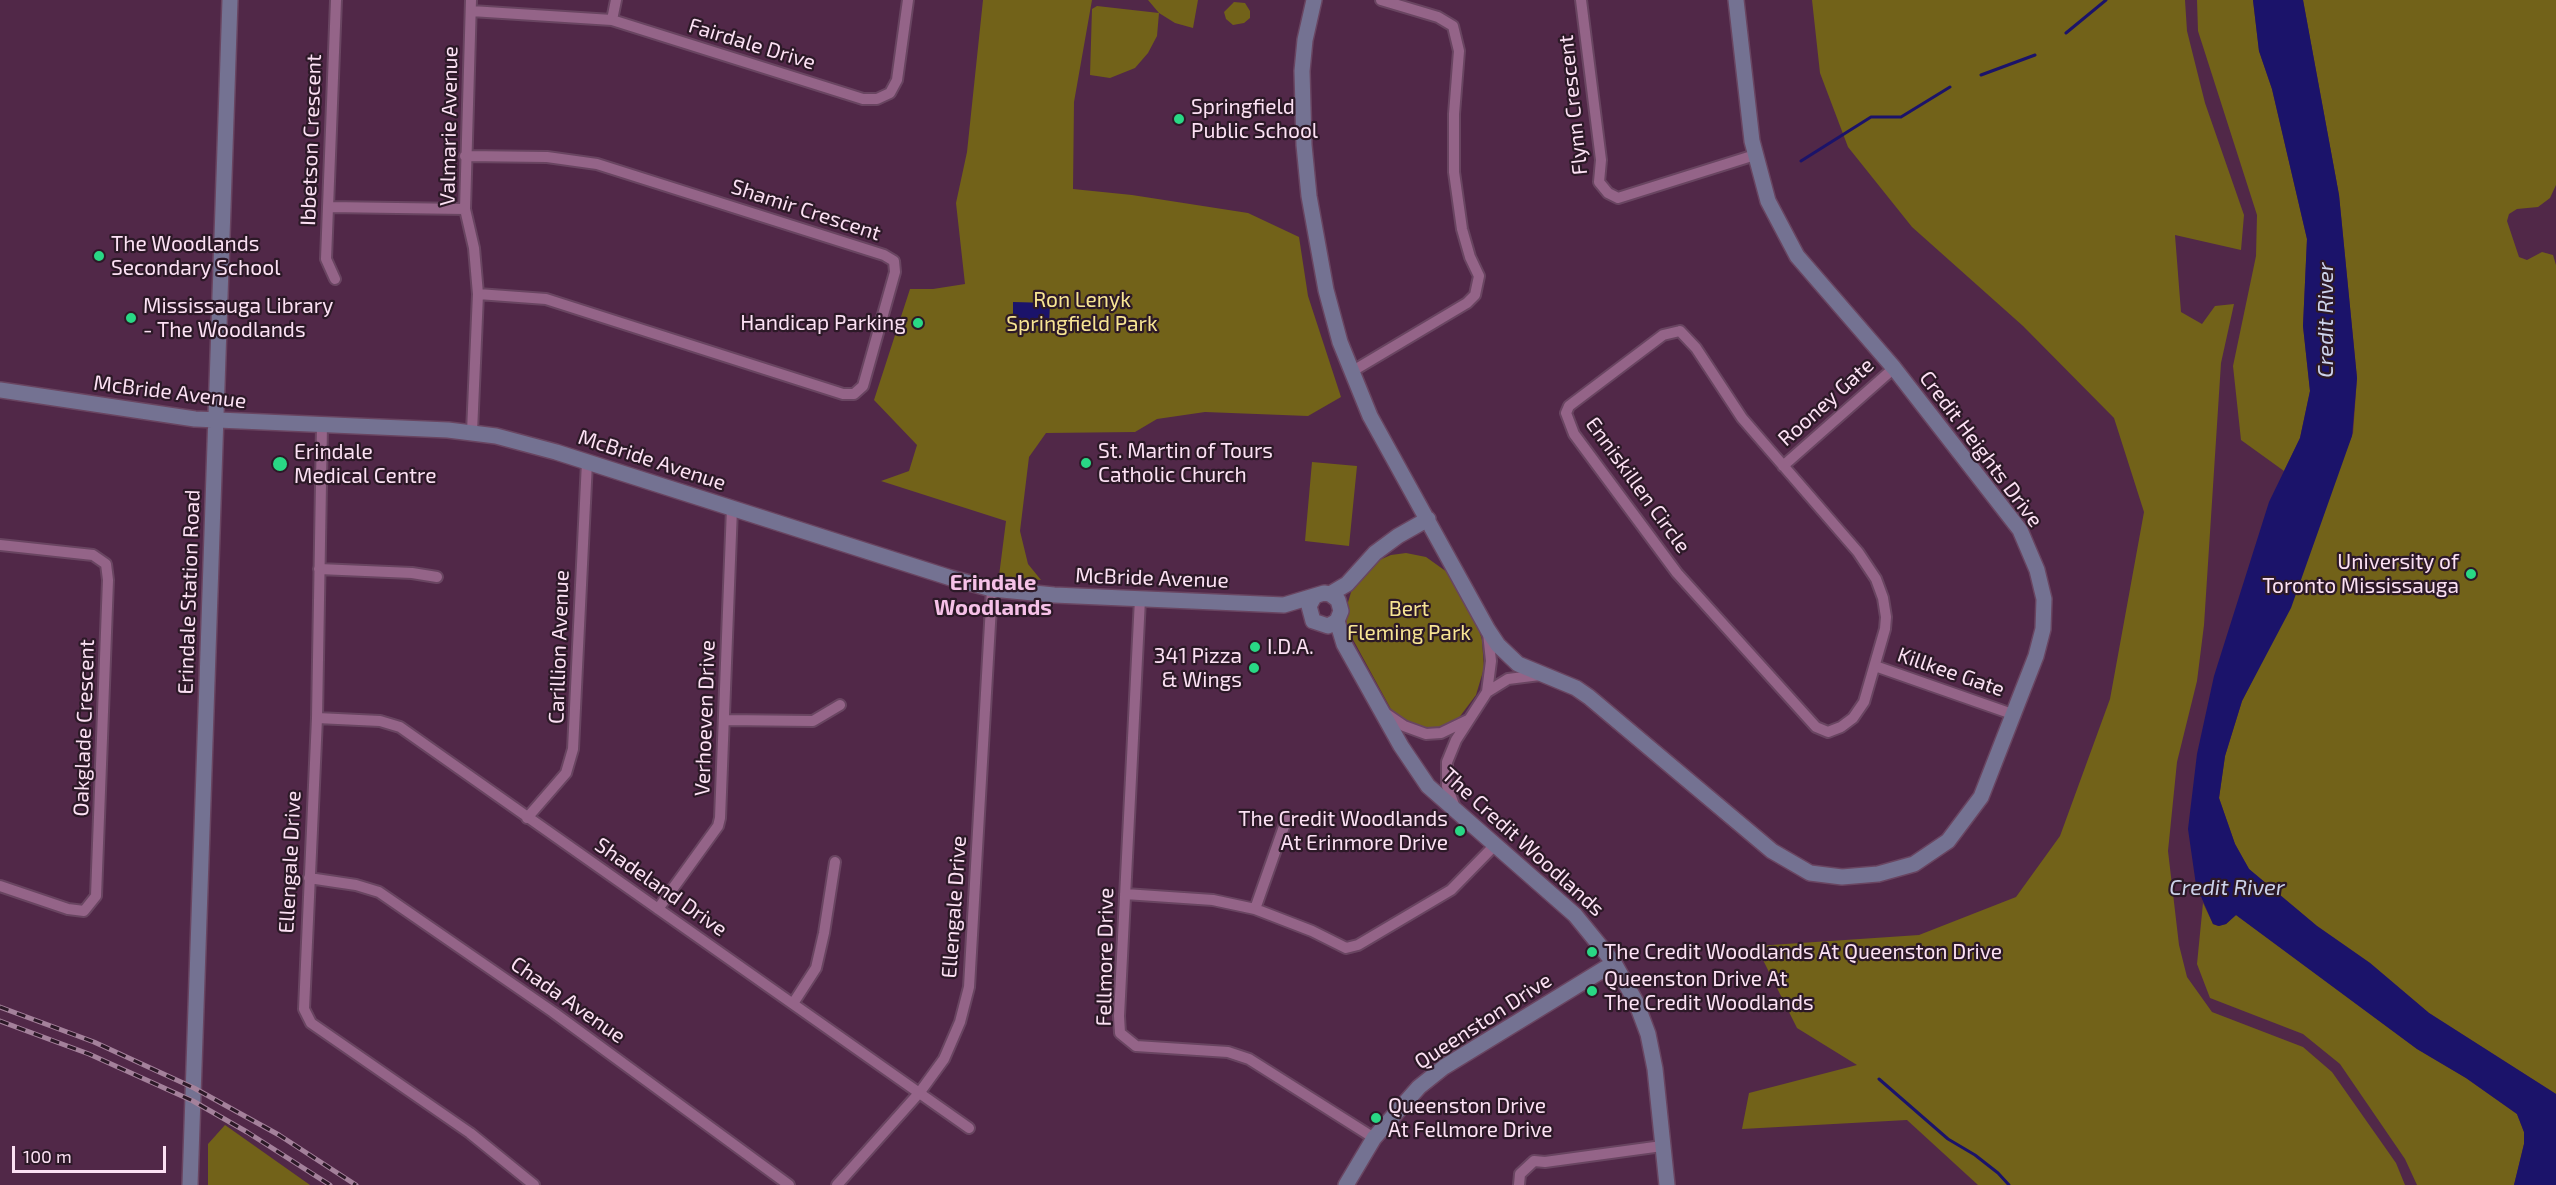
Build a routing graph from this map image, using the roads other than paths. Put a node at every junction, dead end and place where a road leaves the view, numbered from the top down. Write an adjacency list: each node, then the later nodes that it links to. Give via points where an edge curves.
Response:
1 (230, 0): 20 (street, Erindale Station Road)
2 (336, 0): 13 (street, Ibbetson Crescent)
3 (616, 0): 10 (street)
4 (908, 0): 10 (street, Fairdale Drive, via 897,80 890,93 877,99 863,99)
5 (1314, 0): 18 (street, via 1302,70 1309,196 1326,290)
6 (1381, 0): 18 (street, via 1438,16 1453,26 1459,51 1454,172 1462,229 1479,276 1475,295 1467,303)
7 (1581, 0): 11 (street, Flynn Crescent, via 1600,160 1599,182 1608,193 1618,198)
8 (1736, 0): 11 (street, Credit Heights Drive)
9 (471, 5): 10 (street, Fairdale Drive); 12 (street, Valmarie Avenue)
10 (612, 20)
11 (1755, 155): 17 (street, Credit Heights Drive, via 1768,201 1797,256)
12 (465, 156): 14 (street, Valmarie Avenue); 16 (street, Shamir Crescent, via 547,157 597,164 884,255 894,261 895,272 863,386 854,394 843,394 546,299)
13 (329, 207): 14 (street); 15 (street, Ibbetson Crescent, via 326,259)
14 (465, 208): 16 (street, Valmarie Avenue)
15 (335, 279)
16 (478, 294): 22 (street, Valmarie Avenue)
17 (1894, 368): 24 (street, Rooney Gate); 42 (street, Credit Heights Drive, via 2020,530 2037,570 2044,599 2043,629)
18 (1351, 372): 26 (street, via 1387,449)
19 (0, 390): 20 (street, McBride Avenue)
20 (216, 420): 21 (street, McBride Avenue); 62 (street, Erindale Station Road)
21 (322, 425): 22 (street, McBride Avenue); 28 (street, Ellengale Drive)
22 (472, 432): 23 (street, McBride Avenue)
23 (587, 462): 25 (street, McBride Avenue); 47 (street, Carillion Avenue, via 573,749 566,773)
24 (1783, 466): 37 (street, Enniskillen Circle, via 1846,537 1875,579 1886,617); 37 (street, Enniskillen Circle, via 1742,418 1696,348 1680,331 1663,335 1569,406 1566,413 1575,434 1677,573 1816,727 1828,732 1853,718 1864,702)
25 (732, 508): 31 (street, McBride Avenue); 45 (street, Verhoeven Drive)
26 (1428, 519): 30 (street, via 1376,553); 36 (street, Credit Heights Drive)
27 (0, 545): 52 (street, Oakglade Crescent, via 93,555 106,564 108,580 96,896 84,910 68,909)
28 (319, 568): 29 (street); 43 (street, Ellengale Drive)
29 (437, 577)
30 (1347, 584): 32 (street); 35 (street)
31 (992, 589): 33 (street, McBride Avenue); 58 (street, Ellengale Drive, via 969,987 944,1059)
32 (1322, 596): 34 (street, McBride Avenue); 35 (street, via 1338,600); 35 (street, via 1309,606)
33 (1140, 599): 34 (street, McBride Avenue); 53 (street, Fellmore Drive)
34 (1284, 605): 35 (street, McBride Avenue)
35 (1328, 617): 41 (street, The Credit Woodlands)
36 (1488, 630): 38 (street, Credit Heights Drive, via 1514,662); 39 (street, via 1491,661)
37 (1875, 666): 42 (street, Killkee Gate)
38 (1541, 675): 39 (street, via 1508,679); 42 (street, Credit Heights Drive, via 1589,697 1772,851 1810,873 1842,877 1878,874 1914,864 1948,841 1981,797)
39 (1487, 692): 44 (street)
40 (840, 705): 45 (street, via 813,721)
41 (1381, 709): 44 (street, via 1404,726 1426,734 1451,729); 46 (street, The Credit Woodlands, via 1418,774)
42 (2015, 715)
43 (317, 717): 47 (street, Shadeland Drive, via 380,721 400,727); 51 (street, Ellengale Drive)
44 (1471, 718): 46 (street, via 1447,762 1447,786)
45 (725, 720): 54 (street, Verhoeven Drive, via 718,826)
46 (1456, 811): 49 (street, The Credit Woodlands)
47 (527, 818): 54 (street, Shadeland Drive)
48 (1287, 818): 55 (street)
49 (1494, 846): 55 (street, via 1451,890 1358,945 1346,948); 56 (street, The Credit Woodlands, via 1575,915)
50 (835, 862): 57 (street, via 816,968)
51 (309, 878): 63 (street, Ellengale Drive, via 304,1009 311,1023 470,1133); 64 (street, Chada Avenue, via 379,892 554,1012)
52 (0, 886)
53 (1125, 894): 55 (street, via 1213,900); 60 (street, Fellmore Drive, via 1119,1016 1120,1033 1127,1041 1136,1046 1228,1052 1250,1059)
54 (658, 909): 57 (street, Shadeland Drive)
55 (1255, 909)
56 (1614, 963): 60 (street, Queenston Drive, via 1444,1067 1402,1104); 61 (street, The Credit Woodlands, via 1648,1034)
57 (794, 1002): 58 (street, Shadeland Drive)
58 (920, 1092): 59 (street, Shadeland Drive); 65 (street, Ellengale Drive)
59 (969, 1128)
60 (1374, 1138): 66 (street, Queenston Drive)
61 (1662, 1146): 67 (street, via 1534,1161 1520,1174); 68 (street, The Credit Woodlands)
62 (190, 1185)
63 (534, 1185)
64 (789, 1185)
65 (837, 1185)
66 (1346, 1185)
67 (1519, 1185)
68 (1667, 1185)

